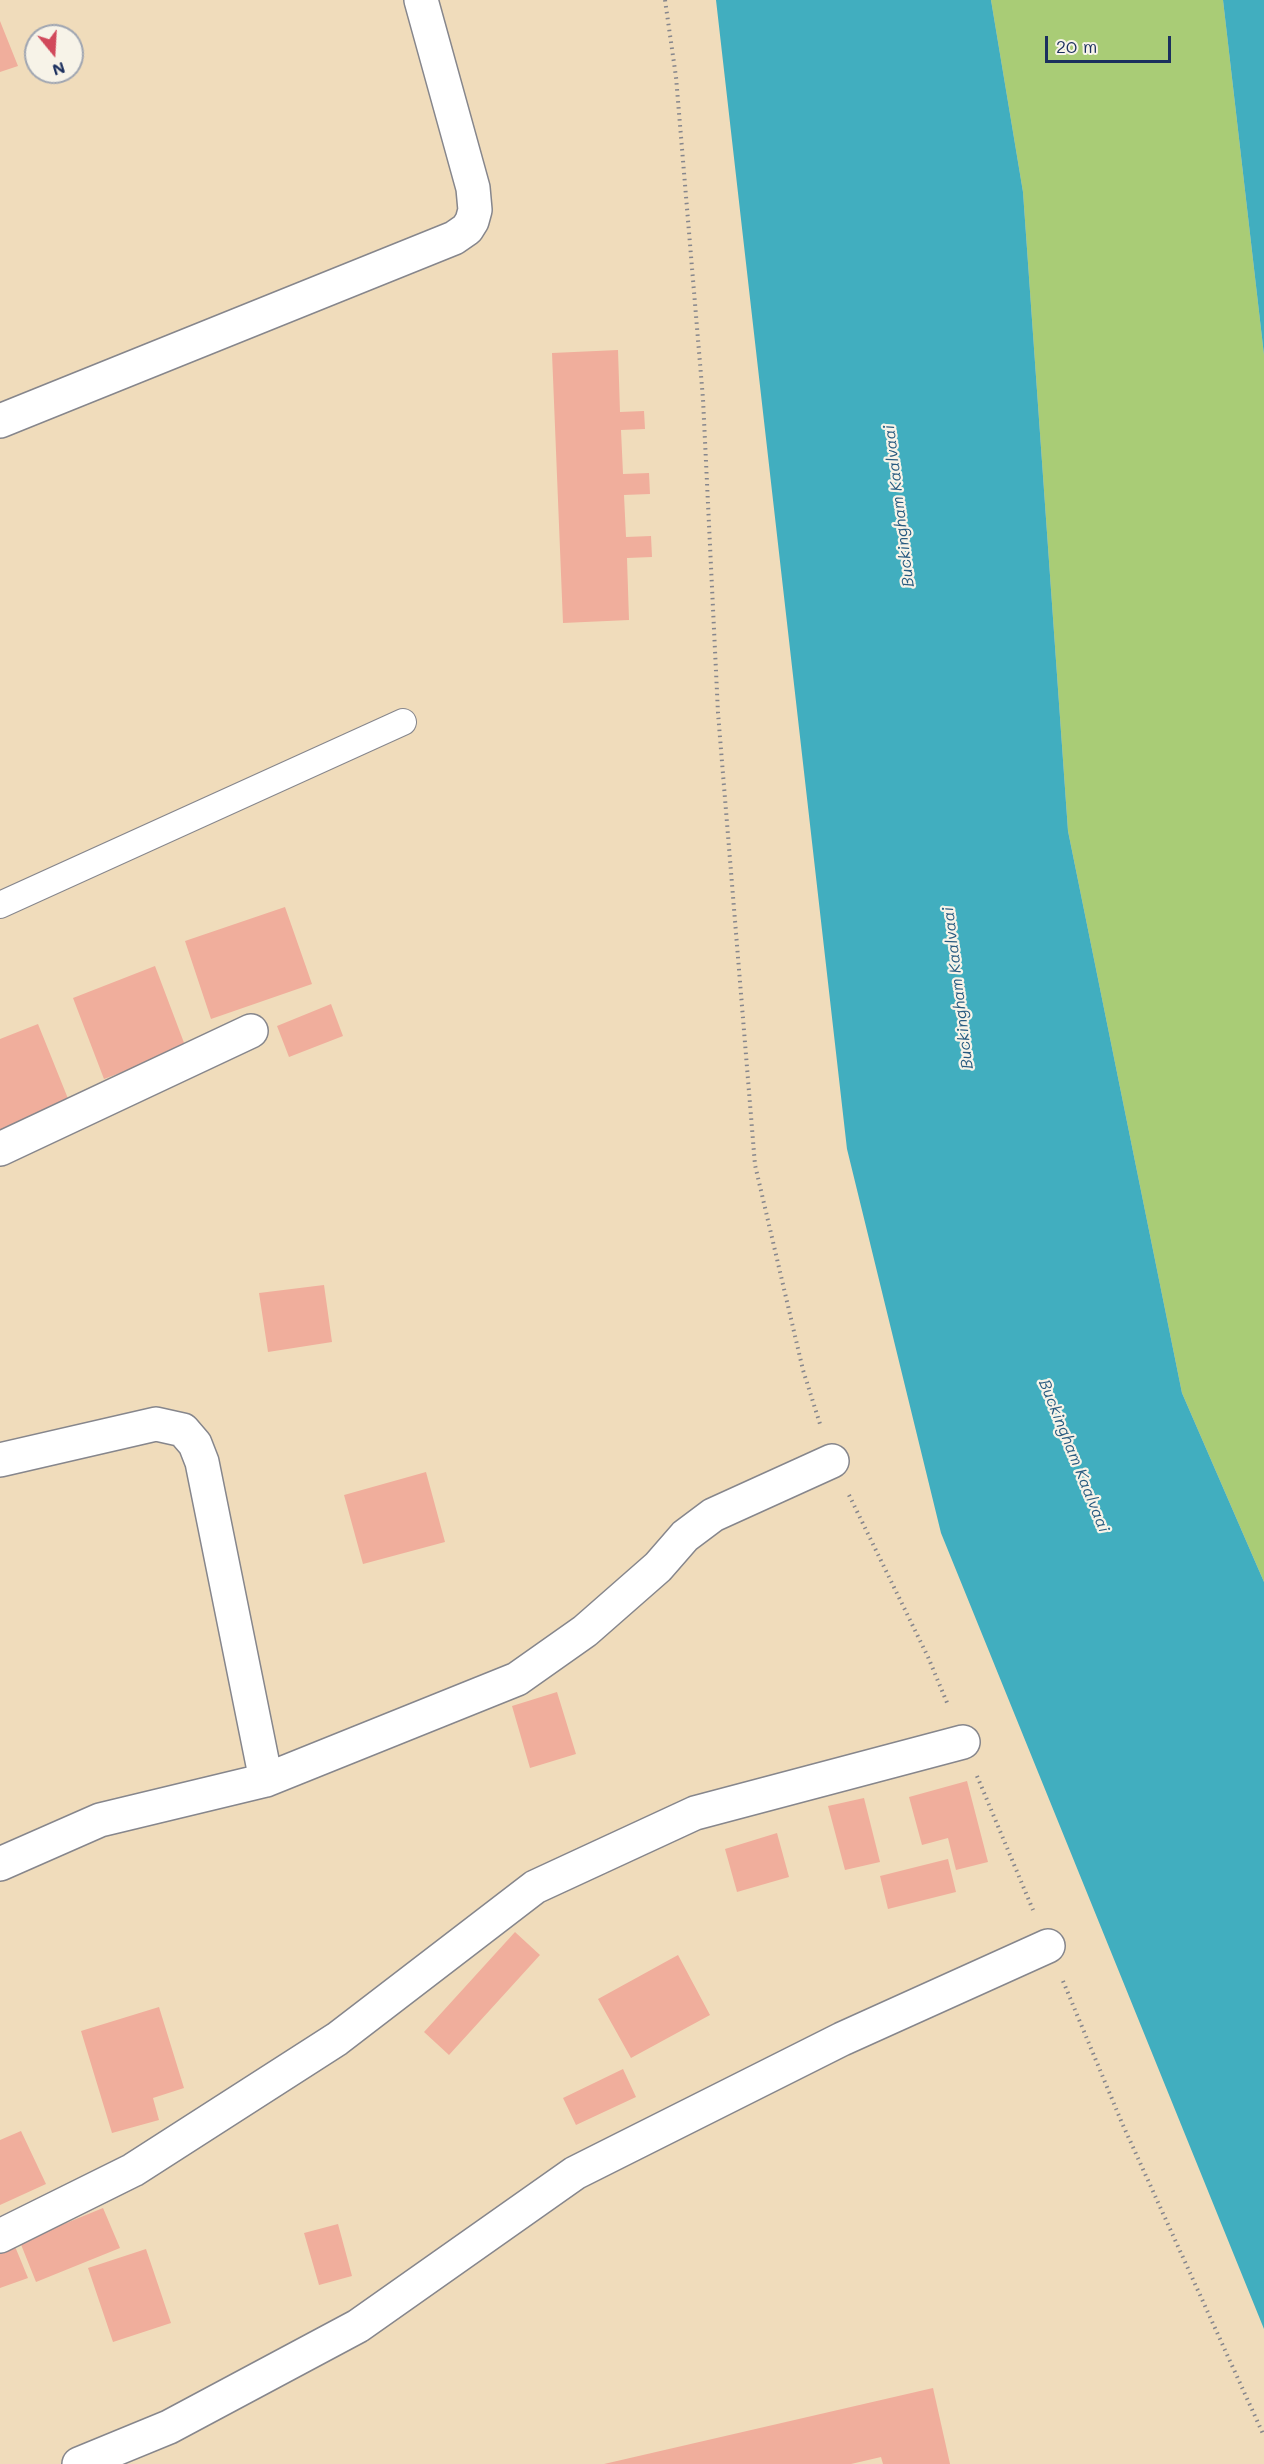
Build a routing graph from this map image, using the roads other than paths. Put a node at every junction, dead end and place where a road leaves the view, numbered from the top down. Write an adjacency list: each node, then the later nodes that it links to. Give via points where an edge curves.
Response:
1 (421, 0): 2 (street, via 473,188 475,210 467,229 454,238)
2 (0, 421)
3 (403, 722): 4 (lane)
4 (0, 906)
5 (251, 1031): 6 (street)
6 (0, 1149)
7 (0, 1460): 10 (street, via 156,1424 183,1430 195,1444 202,1462)
8 (832, 1461): 10 (street, via 713,1515 685,1536 658,1567 585,1631 517,1679)
9 (963, 1742): 13 (street, via 695,1813 535,1887 328,2045 134,2170)
10 (266, 1780): 11 (street, via 100,1820)
11 (0, 1864)
12 (1048, 1946): 14 (street, via 842,2039 575,2173 358,2326 169,2427)
13 (0, 2236)
14 (79, 2464)

